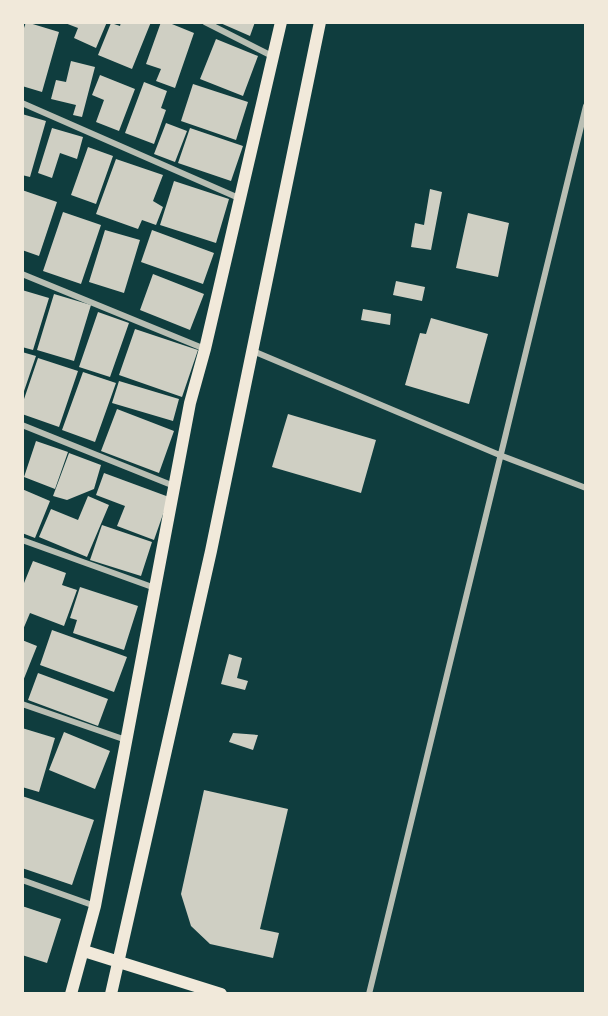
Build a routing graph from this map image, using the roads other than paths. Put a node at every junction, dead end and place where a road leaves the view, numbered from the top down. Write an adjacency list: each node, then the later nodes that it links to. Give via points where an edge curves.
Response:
1 (205, 22): 4 (street)
2 (281, 22): 4 (main road)
3 (320, 22): 10 (main road)
4 (274, 57): 7 (main road)
5 (22, 103): 7 (street)
6 (585, 106): 12 (street)
7 (241, 199): 9 (main road)
8 (22, 274): 9 (street)
9 (205, 349): 13 (main road)
10 (252, 351): 12 (street); 22 (main road)
11 (22, 425): 13 (street)
12 (502, 456): 14 (street); 26 (street)
13 (174, 486): 16 (main road)
14 (585, 488)
15 (22, 540): 16 (street)
16 (155, 588): 18 (main road)
17 (22, 704): 18 (street)
18 (126, 740): 20 (main road)
19 (22, 880): 20 (street)
20 (95, 906): 21 (main road)
21 (84, 951): 22 (main road); 23 (main road)
22 (118, 961): 24 (main road); 25 (main road)
23 (71, 993)
24 (111, 993)
25 (221, 993)
26 (369, 993)

